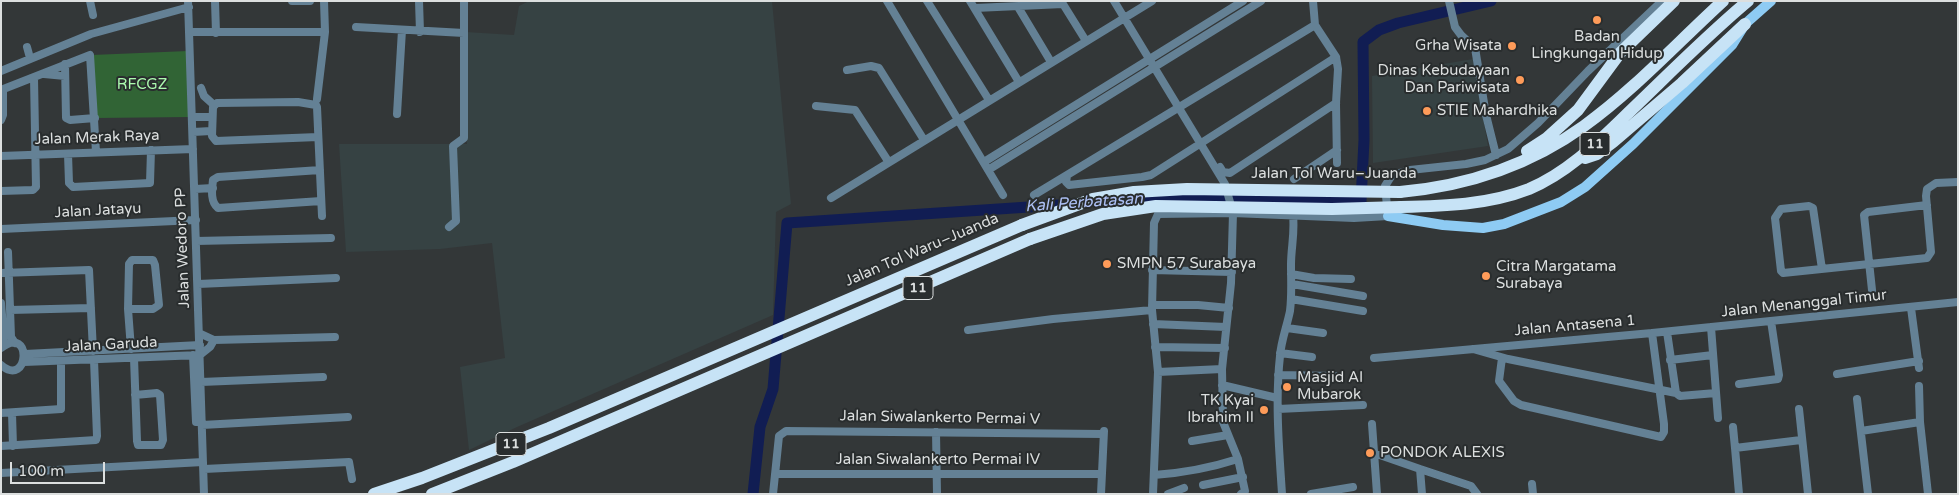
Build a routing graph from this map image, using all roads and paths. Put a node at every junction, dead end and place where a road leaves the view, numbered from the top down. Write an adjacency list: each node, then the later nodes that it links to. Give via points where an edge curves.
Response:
1 (90, 1): 24 (street)
2 (215, 1): 33 (street)
3 (292, 1): 4 (street)
4 (310, 1)
5 (324, 1): 31 (street)
6 (419, 1): 32 (street)
7 (464, 1): 34 (street)
8 (887, 1): 63 (street)
9 (927, 1): 54 (street)
10 (1114, 1): 25 (street)
11 (1152, 1): 25 (street)
12 (1243, 1): 39 (street)
13 (1261, 1): 42 (street)
14 (1313, 1): 27 (street)
15 (1662, 1): 76 (street, via 1517,142)
16 (1674, 1): 87 (highway, via 1620,53 1587,99 1563,125 1533,148)
17 (1722, 1): 87 (highway, Jalan Tol Waru–Juanda / 11, via 1616,101 1584,126 1532,158)
18 (1748, 1): 79 (highway, 11, via 1707,36)
19 (1771, 1): 26 (main road)
20 (1450, 3): 76 (street, via 1455,27 1475,48)
21 (188, 4): 30 (street, Jalan Wedoro PP); 38 (street, via 91,34)
22 (972, 5): 23 (street); 48 (street)
23 (1018, 7): 35 (street, via 1062,4); 40 (street)
24 (93, 15)
25 (1124, 18): 35 (street); 39 (street)
26 (1745, 24): 79 (highway, via 1613,142 1597,154); 101 (main road, via 1732,45 1633,144 1591,182 1561,202 1504,224 1483,228)
27 (1315, 25): 37 (street); 58 (street)
28 (356, 27): 29 (street)
29 (402, 30): 32 (street); 59 (street)
30 (189, 32): 33 (street); 60 (street, Jalan Wedoro PP)
31 (325, 32): 33 (street); 53 (street)
32 (420, 32): 34 (street)
33 (216, 33)
34 (464, 33): 103 (street, via 464,137 453,148 456,220)
35 (1086, 41): 40 (street)
36 (27, 47): 38 (street)
37 (1336, 57): 55 (street, via 1339,76); 69 (street)
38 (30, 58): 44 (street)
39 (1150, 60): 42 (street); 49 (street)
40 (1052, 62): 48 (street)
41 (65, 64): 45 (street); 46 (street); 62 (street, via 90,55)
42 (1154, 68): 52 (street); 58 (street)
43 (847, 70): 68 (street, via 879,68)
44 (1, 71)
45 (42, 74): 46 (street); 47 (street)
46 (66, 76): 62 (street, via 66,118)
47 (34, 78): 51 (street); 74 (street)
48 (1020, 82): 54 (street)
49 (1112, 82): 52 (street); 78 (street)
50 (201, 88): 56 (street, via 204,96)
51 (2, 90): 64 (street, via 4,115)
52 (1118, 90): 78 (street)
53 (317, 99)
54 (989, 100): 63 (street)
55 (1336, 103): 72 (street); 81 (street, via 1230,173 1223,172)
56 (214, 104): 61 (street); 67 (street, via 314,104 317,107)
57 (816, 106): 80 (street, via 854,110)
58 (1179, 108): 69 (street); 85 (street)
59 (397, 114)
60 (192, 117): 61 (street); 66 (street, Jalan Wedoro PP)
61 (212, 117): 65 (street)
62 (95, 118): 73 (street)
63 (958, 119): 68 (street); 83 (street)
64 (1, 120)
65 (212, 131): 66 (street); 67 (street, via 214,140 224,142)
66 (193, 132): 70 (street, Jalan Wedoro PP)
67 (318, 137): 84 (street)
68 (924, 140): 80 (street)
69 (1200, 143): 81 (street); 85 (street, via 1146,177 1069,185)
70 (193, 149): 71 (street, Jalan Merak Raya); 90 (street, Jalan Wedoro PP)
71 (151, 150): 73 (street, Jalan Merak Raya); 75 (street, via 150,183 73,187 69,183)
72 (1337, 150): 82 (street); 86 (street)
73 (96, 152): 75 (street, Jalan Merak Raya)
74 (36, 154): 75 (street, Jalan Merak Raya); 77 (street, Jalan Merak Raya); 91 (street, via 35,189)
75 (68, 154)
76 (1496, 155): 101 (street, via 1466,164 1392,175 1385,186)
77 (1, 156)
78 (1002, 156): 83 (street)
79 (1579, 160): 220 (highway, 11, bridge, via 1542,182 1502,198 1450,205 1332,209 1156,206 1103,214 1030,239)
80 (888, 161): 95 (street)
81 (1212, 162): 98 (street, bridge, via 1225,184)
82 (1337, 163)
83 (986, 166): 92 (street)
84 (320, 170): 89 (street, via 218,177 213,180); 96 (street)
85 (1067, 176): 93 (street)
86 (1294, 179)
87 (1474, 179): 219 (highway, Jalan Tol Waru–Juanda / 11, bridge, via 1400,192 1187,189 1093,199 1022,225 488,453)
88 (1958, 182): 97 (street, via 1930,186)
89 (212, 188): 90 (street); 94 (street)
90 (195, 190): 94 (street, Jalan Wedoro PP)
91 (1, 191)
92 (1003, 195)
93 (1034, 196)
94 (204, 198): 96 (street, via 218,208); 102 (street, Jalan Wedoro PP)
95 (831, 198)
96 (321, 201): 100 (street)
97 (1927, 205): 108 (street, via 1865,214); 108 (street, via 1930,256)
98 (1233, 212): 99 (street); 110 (street, via 1158,214 1154,223); 111 (street)
99 (1292, 215): 101 (street); 113 (street, via 1296,257)
100 (322, 216)
101 (1388, 216)
102 (196, 220): 104 (street, Jalan Jatayu); 106 (street, Jalan Wedoro PP)
103 (449, 227)
104 (1, 230)
105 (330, 238): 106 (street)
106 (196, 241): 116 (street, Jalan Wedoro PP)
107 (8, 252): 112 (street)
108 (1869, 263): 109 (street); 118 (street)
109 (1822, 269): 109 (street, via 1813,208 1781,209 1775,218 1781,272)
110 (1152, 270): 111 (street); 124 (street)
111 (1232, 272): 127 (street)
112 (4, 273): 119 (street); 125 (street, via 88,269)
113 (1291, 274): 115 (street); 117 (street)
114 (336, 278): 116 (street)
115 (1351, 279)
116 (198, 284): 139 (street, Jalan Wedoro PP)
117 (1292, 284): 120 (street); 121 (street)
118 (1872, 290)
119 (5, 296): 129 (street)
120 (1363, 296)
121 (1291, 299): 130 (street); 136 (street)
122 (1958, 302): 128 (street, Jalan Menanggal Timur)
123 (1, 303): 132 (street)
124 (1152, 307): 127 (street); 133 (street); 137 (street)
125 (91, 308): 129 (street); 157 (street)
126 (128, 308): 126 (street, via 153,309 159,305 153,260 130,262); 151 (street)
127 (1229, 308): 134 (street)
128 (1911, 308): 131 (street, Jalan Menanggal Timur); 170 (street, via 1919,364)
129 (10, 310): 132 (street)
130 (1363, 311)
131 (1771, 321): 135 (street, Jalan Menanggal Timur); 175 (street, via 1778,379)
132 (7, 324): 144 (street); 147 (street)
133 (1153, 324): 134 (street); 148 (street)
134 (1226, 327): 149 (street)
135 (1711, 327): 138 (street, Jalan Menanggal Timur); 155 (street)
136 (1287, 328): 140 (street); 153 (street)
137 (968, 330)
138 (1667, 332): 141 (street, Jalan Menanggal Timur); 165 (street)
139 (199, 333): 143 (street); 145 (street, Jalan Wedoro PP)
140 (1323, 333)
141 (1652, 333): 150 (street, Jalan Antasena 1); 178 (street, Jalan Antasena 1)
142 (335, 337): 143 (street)
143 (214, 340): 154 (street, via 210,347)
144 (16, 343): 147 (street); 160 (street, via 23,349)
145 (200, 345): 146 (street, Jalan Garuda); 154 (street, Jalan Wedoro PP)
146 (179, 346): 151 (street, Jalan Garuda); 158 (street)
147 (2, 347)
148 (1155, 347): 149 (street); 169 (street)
149 (1224, 348): 168 (street)
150 (1471, 348): 162 (street, Jalan Antasena 1); 163 (street)
151 (131, 349): 152 (street, Jalan Garuda)
152 (118, 350): 157 (street, Jalan Garuda); 164 (street)
153 (1280, 353): 159 (street); 171 (street)
154 (196, 355): 158 (street, Jalan Garuda); 174 (street, Jalan Wedoro PP); 192 (street)
155 (1713, 355): 165 (street); 180 (street)
156 (77, 356): 157 (street, Jalan Garuda); 160 (street, Jalan Garuda); 166 (street, Jalan Garuda)
157 (93, 356): 164 (street, Jalan Garuda); 201 (street, via 97,439)
158 (179, 356): 161 (street, Jalan Garuda)
159 (1312, 357)
160 (24, 358): 166 (street, Jalan Garuda); 167 (street, via 18,368 9,369)
161 (134, 358): 164 (street, Jalan Garuda); 181 (street)
162 (1374, 358)
163 (1502, 358): 178 (street); 178 (street, Jalan Antasena 1, via 1499,381 1517,404 1658,437 1664,432)
164 (118, 359)
165 (1670, 360): 179 (street)
166 (61, 361): 188 (street, via 61,409)
167 (1, 365)
168 (1222, 369): 169 (street); 176 (street)
169 (1158, 372): 211 (street)
170 (1837, 374)
171 (1278, 375): 172 (street); 182 (street)
172 (1335, 376)
173 (323, 377): 174 (street)
174 (201, 382): 192 (street, Jalan Wedoro PP)
175 (1739, 384)
176 (1222, 385): 182 (street); 197 (street, via 1223,422)
177 (1919, 386): 191 (street)
178 (1660, 390): 179 (street)
179 (1676, 393): 180 (street, via 1680,396)
180 (1716, 393): 190 (street)
181 (135, 395): 181 (street, via 138,445 161,445 160,395)
182 (1278, 398): 185 (street)
183 (1857, 399): 195 (street)
184 (1363, 405): 185 (street)
185 (1278, 409): 227 (street)
186 (1799, 409): 199 (street)
187 (1, 413): 188 (street)
188 (12, 413): 201 (street)
189 (348, 417): 192 (street)
190 (1718, 418)
191 (1920, 422): 195 (street); 236 (street)
192 (199, 424): 205 (street, Jalan Wedoro PP)
193 (1372, 424): 203 (street)
194 (1733, 427): 202 (street)
195 (1861, 430): 235 (street)
196 (936, 432): 208 (street); 209 (street, Jalan Siwalankerto Permai V, via 786,432 779,436); 210 (street, Jalan Siwalankerto Permai V, via 1103,432)
197 (1228, 435): 198 (street); 204 (street)
198 (1192, 440)
199 (1802, 440): 202 (street); 234 (street)
200 (1, 446): 201 (street)
201 (13, 446)
202 (1735, 448): 233 (street)
203 (1374, 453): 206 (street); 229 (street)
204 (1238, 459): 211 (street, via 1210,468); 212 (street)
205 (203, 466): 207 (street); 213 (street, via 349,462); 218 (street, Jalan Wedoro PP)
206 (1420, 469): 230 (street); 231 (street, via 1471,486)
207 (1, 473)
208 (937, 473): 209 (street, Jalan Siwalankerto Permai IV); 210 (street, Jalan Siwalankerto Permai IV); 222 (street)
209 (775, 474): 221 (street)
210 (1102, 474): 223 (street)
211 (1154, 475): 224 (street)
212 (1243, 477): 215 (street); 226 (street, via 1245,491)
213 (352, 479)
214 (1532, 484): 232 (street)
215 (1203, 485)
216 (1353, 487): 228 (street)
217 (1184, 488): 225 (street)
218 (204, 494)
219 (374, 494)
220 (432, 494)
221 (773, 494)
222 (937, 494)
223 (1101, 494)
224 (1154, 494)
225 (1168, 494)
226 (1241, 494)
227 (1282, 494)
228 (1311, 494)
229 (1376, 494)
230 (1422, 494)
231 (1477, 494)
232 (1533, 494)
233 (1739, 494)
234 (1808, 494)
235 (1868, 494)
236 (1928, 494)

